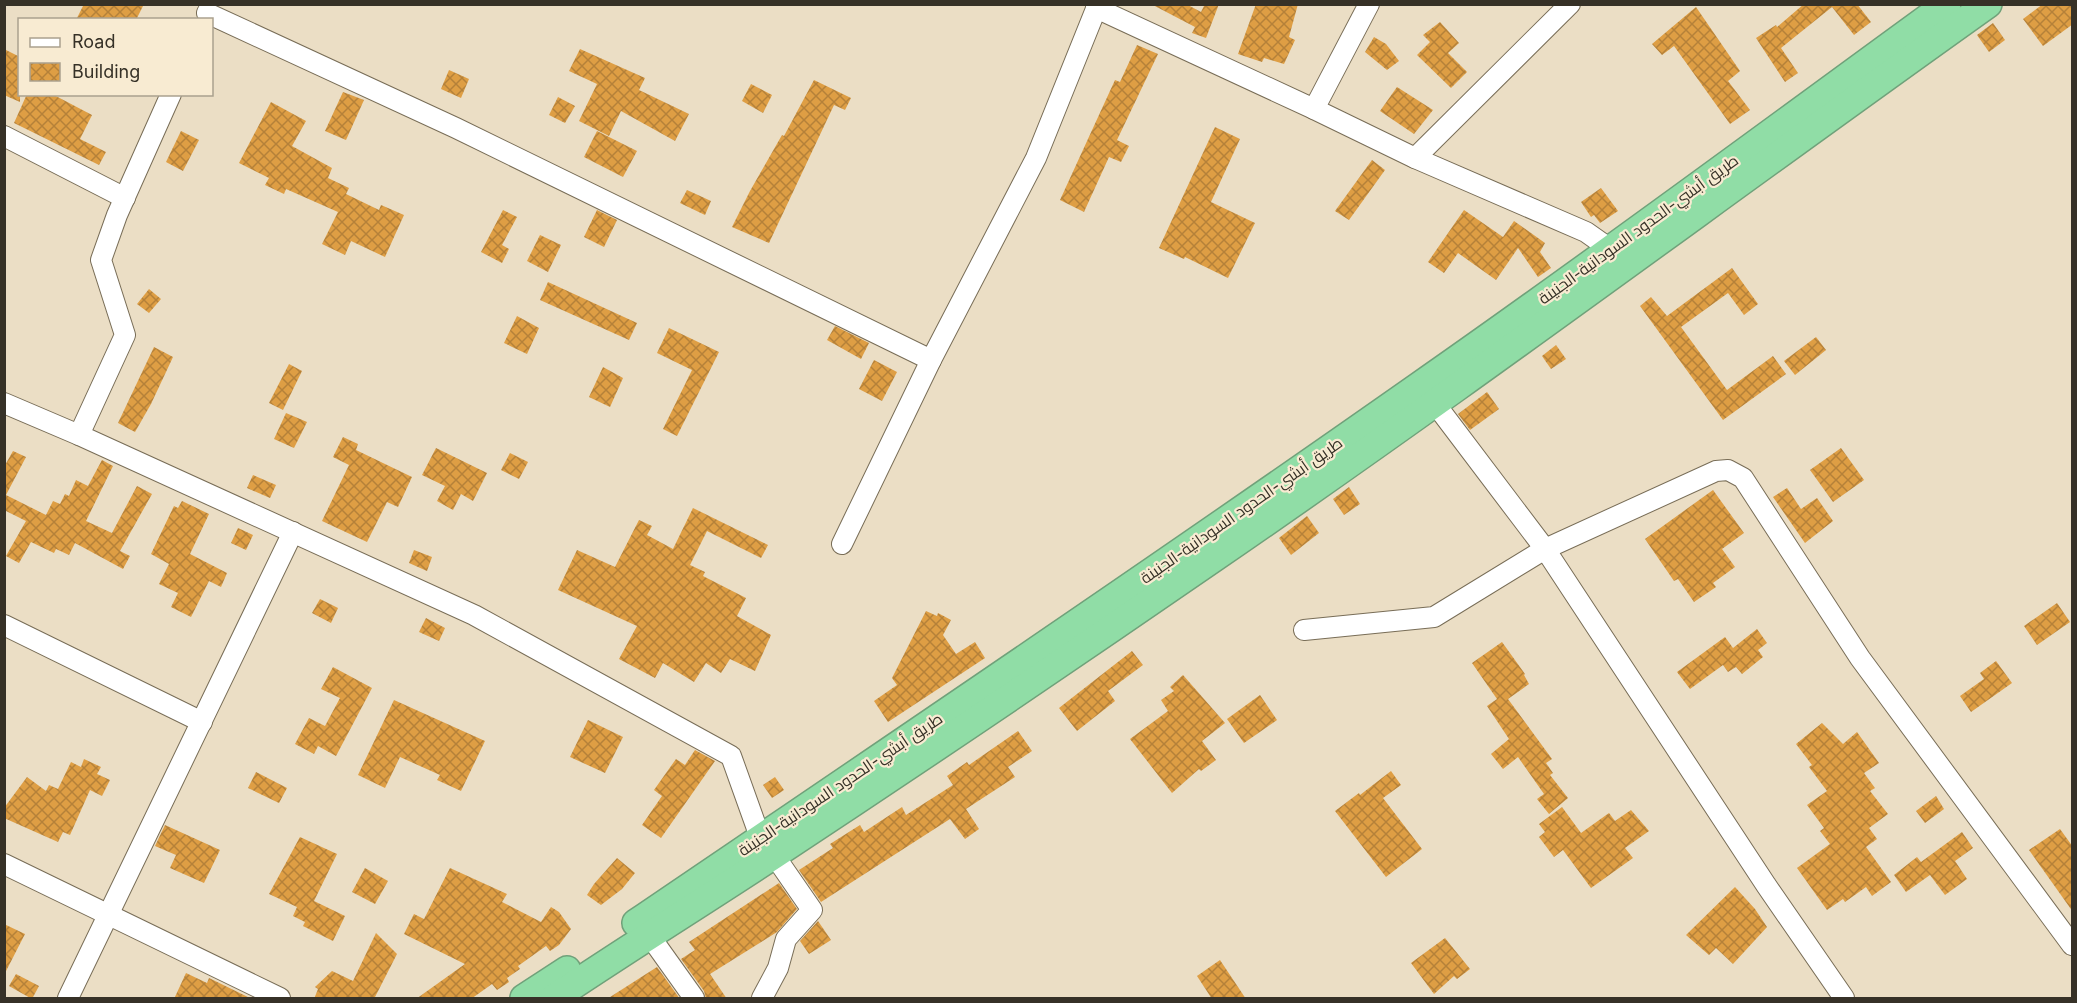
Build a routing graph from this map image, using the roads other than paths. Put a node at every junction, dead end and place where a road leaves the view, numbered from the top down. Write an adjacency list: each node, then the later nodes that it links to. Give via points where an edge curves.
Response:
1 (1369, 4): 8 (street)
2 (1570, 4): 10 (street)
3 (1947, 4): 12 (highway, طريق أبشي-الحدود السودانية-الجنينة)
4 (1988, 4): 12 (highway, via 1809,132)
5 (1097, 6): 8 (street); 13 (street, via 1036,158)
6 (207, 12): 13 (street, via 456,128)
7 (170, 96): 11 (street)
8 (1314, 109): 10 (street)
9 (4, 136): 11 (street)
10 (1415, 158): 12 (street, via 1586,232)
11 (125, 198): 16 (street, via 101,260 125,336)
12 (1620, 257): 14 (highway, طريق أبشي-الحدود السودانية-الجنينة)
13 (931, 360): 18 (street)
14 (1428, 394): 19 (street); 23 (highway, طريق أبشي-الحدود السودانية-الجنينة, via 978,692)
15 (4, 404): 16 (street)
16 (79, 435): 17 (street)
17 (293, 532): 22 (street); 23 (street, via 474,615 730,756)
18 (842, 544)
19 (1545, 549): 21 (street, via 1434,617); 27 (street, via 1716,471 1728,470 1743,478 1860,657); 34 (street)
20 (4, 625): 22 (street)
21 (1304, 630)
22 (202, 722): 25 (street)
23 (767, 846): 26 (highway); 30 (highway, طريق أبشي-الحدود السودانية-الجنينة); 33 (street, via 812,910 786,939 778,968)
24 (4, 864): 25 (street)
25 (109, 914): 28 (street); 29 (street)
26 (649, 935): 31 (highway); 32 (street)
27 (2073, 945)
28 (68, 999)
29 (280, 999)
30 (524, 999)
31 (554, 999)
32 (694, 999)
33 (762, 999)
34 (1844, 999)

